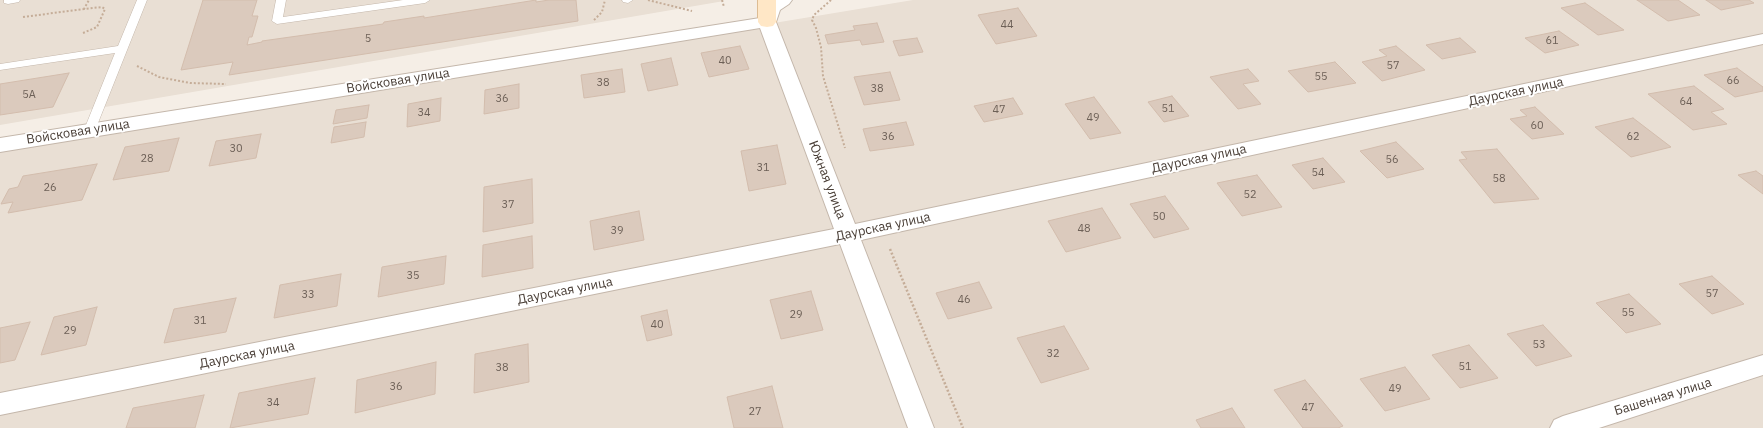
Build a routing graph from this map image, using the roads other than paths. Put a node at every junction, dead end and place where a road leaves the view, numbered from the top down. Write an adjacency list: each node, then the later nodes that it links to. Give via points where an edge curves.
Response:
1 (9, 0): 2 (lane)
2 (15, 0)
3 (142, 0): 10 (lane)
4 (281, 0): 5 (lane, via 277,21)
5 (425, 0)
6 (767, 0): 8 (main road)
7 (783, 0): 8 (street, via 772,7)
8 (767, 22): 12 (street, Войсковая улица); 14 (street, Южная улица)
9 (1763, 39): 14 (street, Даурская улица)
10 (123, 47): 11 (lane); 12 (lane)
11 (0, 67)
12 (90, 130): 13 (street, Войсковая улица)
13 (0, 145)
14 (848, 234): 16 (street, Даурская улица); 17 (street, Южная улица)
15 (1763, 365): 18 (street, Башенная улица)
16 (0, 404)
17 (921, 428)
18 (1563, 428)

